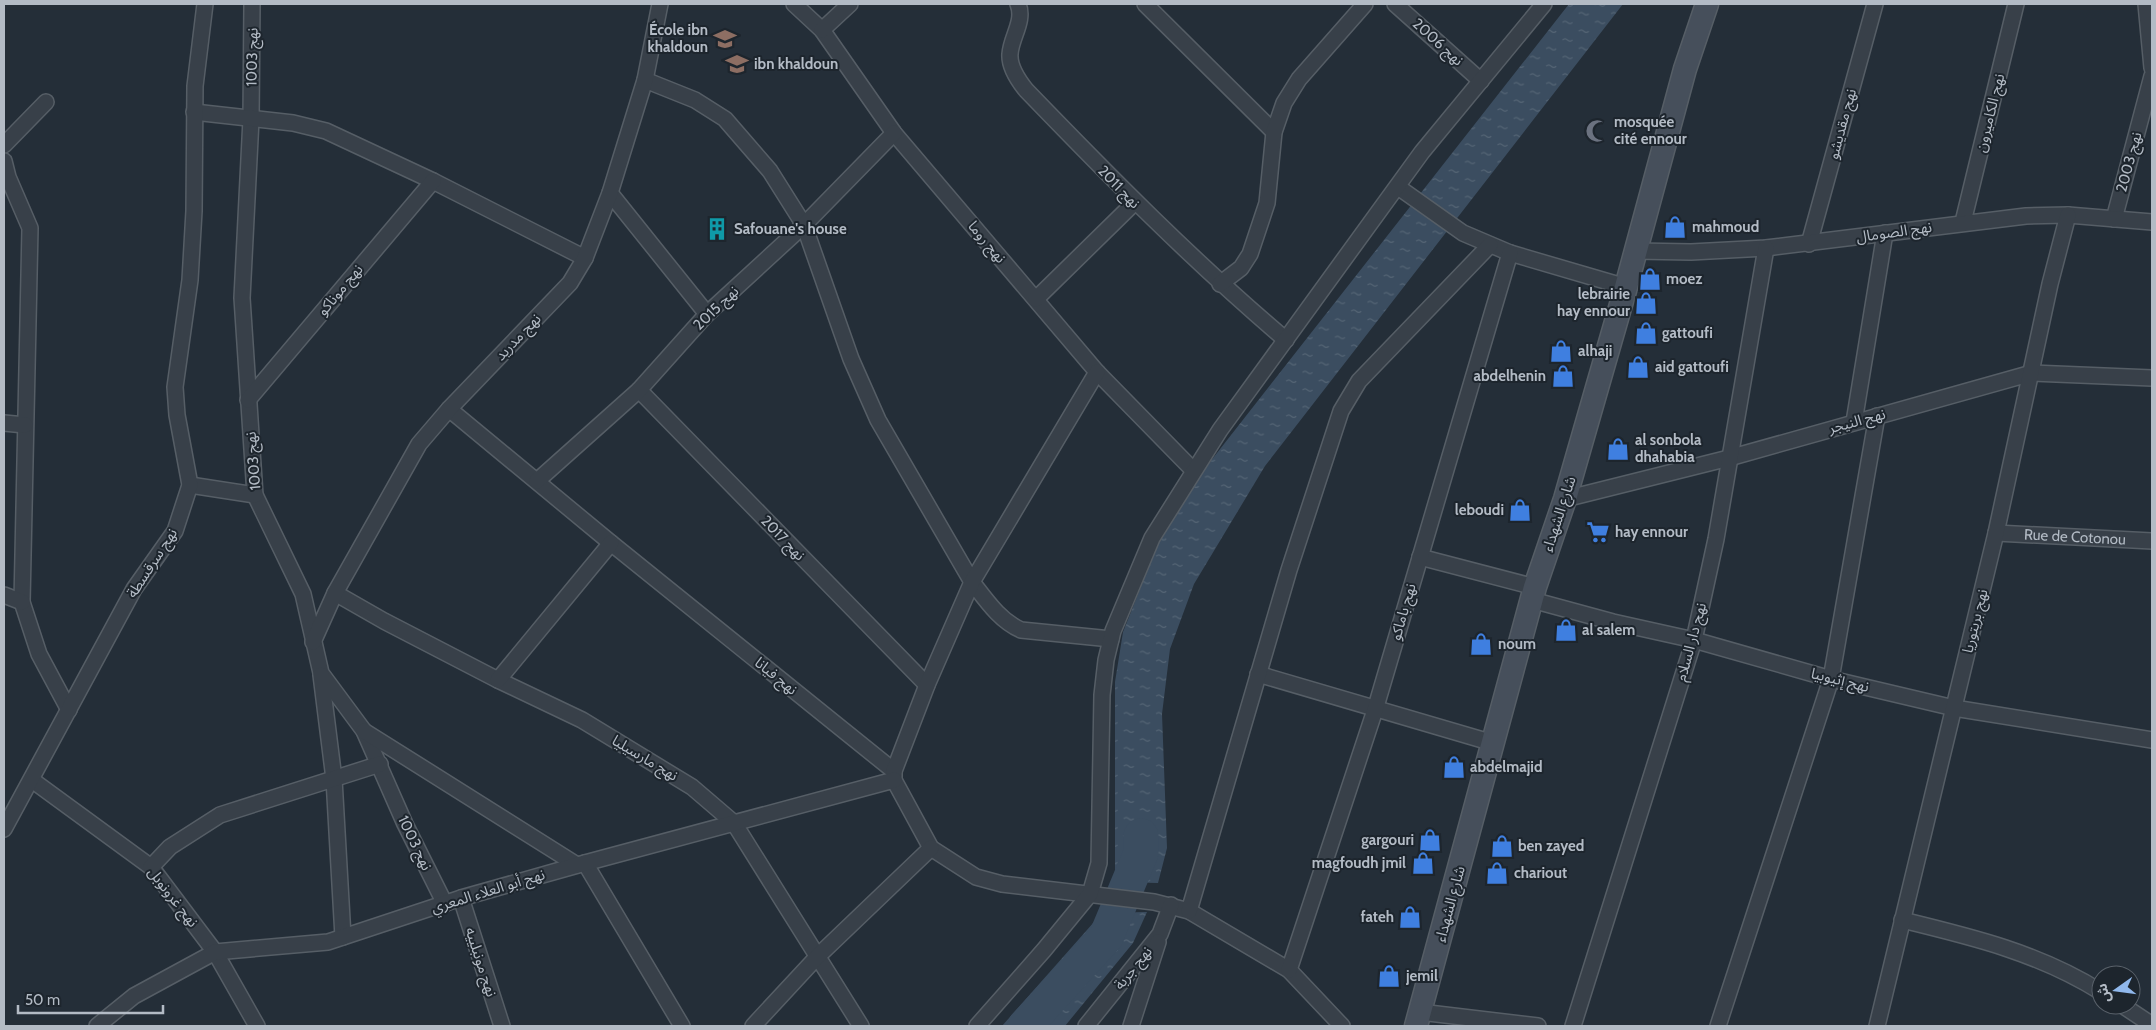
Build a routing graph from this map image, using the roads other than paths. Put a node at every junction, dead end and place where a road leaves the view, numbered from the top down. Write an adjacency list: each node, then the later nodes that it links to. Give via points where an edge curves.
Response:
1 (205, 4): 21 (street, نهج سرقسطة)
2 (252, 4): 22 (street, نهج 1003)
3 (660, 4): 18 (street, نهج مدريد)
4 (794, 4): 15 (street, نهج روما)
5 (850, 4): 15 (street)
6 (1018, 4): 30 (street, نهج 2011, via 1020,18 1010,55 1015,76)
7 (1145, 4): 23 (street)
8 (1365, 4): 23 (street, via 1299,80 1284,102)
9 (1396, 4): 19 (street, نهج 2006)
10 (1544, 4): 19 (street)
11 (1707, 4): 40 (main road, شارع الشهداء, via 1685,68)
12 (1875, 4): 37 (street, نهج مقديشو)
13 (2016, 4): 33 (street, نهج الكاميرون)
14 (2146, 4): 16 (street)
15 (822, 30): 24 (street, نهج روما)
16 (2152, 68)
17 (2152, 76): 32 (street, نهج 2003)
18 (645, 80): 29 (street, نهج مدريد); 35 (street, via 695,100 725,120 770,171)
19 (1481, 81): 28 (street)
20 (46, 102): 25 (street)
21 (194, 112): 22 (street); 61 (street, نهج سرقسطة, via 190,280 175,387)
22 (251, 119): 27 (street, via 293,123 326,131); 52 (street, نهج 1003, via 242,298)
23 (1274, 132): 43 (street, via 1267,203 1250,254 1241,268)
24 (894, 133): 35 (street, نهج 2015); 45 (street, نهج روما)
25 (4, 145)
26 (4, 160): 57 (street, via 30,228)
27 (433, 181): 42 (street); 52 (street, نهج موناكو)
28 (1402, 190): 38 (street, via 1463,233); 47 (street)
29 (610, 193): 42 (street, نهج مدريد); 46 (street)
30 (1134, 202): 43 (street, نهج 2011); 45 (street)
31 (2068, 214): 32 (street, نهج الصومال); 33 (street, نهج الصومال); 49 (street, نهج بريتوريا)
32 (2114, 219): 34 (street, نهج الصومال)
33 (1963, 222): 36 (street, نهج الصومال)
34 (2152, 222)
35 (804, 225): 46 (street, نهج 2015); 68 (street, via 850,359 878,420)
36 (1886, 233): 37 (street, نهج الصومال); 56 (street)
37 (1809, 244): 39 (street, نهج الصومال)
38 (1490, 245): 41 (street); 77 (street, via 1359,381 1341,411)
39 (1766, 248): 40 (street, نهج الصومال); 58 (street, نهج دار السلام)
40 (1636, 251): 44 (main road, شارع الشهداء)
41 (1510, 253): 44 (street); 67 (street, نهج باماكو)
42 (585, 258): 53 (street, نهج مدريد, via 570,283)
43 (1220, 284): 47 (street, نهج 2011)
44 (1626, 287): 63 (main road, شارع الشهداء)
45 (1036, 299): 48 (street, نهج روما)
46 (707, 314): 51 (street, نهج 2015)
47 (1286, 340): 59 (street)
48 (1097, 372): 59 (street, نهج روما); 68 (street)
49 (2032, 373): 50 (street, نهج النيجر); 54 (street, نهج النيجر); 64 (street, نهج بريتوريا)
50 (2152, 378)
51 (639, 390): 60 (street, نهج 2015); 80 (street, نهج 2017)
52 (248, 400): 62 (street, نهج 1003)
53 (449, 409): 60 (street, نهج فيانا); 69 (street, نهج مدريد, via 419,444)
54 (1877, 416): 56 (street, نهج النيجر); 78 (street)
55 (4, 422): 57 (street)
56 (1854, 422): 58 (street, نهج النيجر)
57 (25, 425): 72 (street)
58 (1729, 458): 63 (street, نهج النيجر); 74 (street, نهج دار السلام, via 1716,539)
59 (1194, 470): 73 (street, via 1152,538 1129,587)
60 (536, 481): 66 (street, نهج فيانا)
61 (190, 485): 62 (street); 82 (street, نهج سرقسطة, via 175,531 134,589)
62 (255, 495): 75 (street, نهج 1003, via 303,594)
63 (1564, 499): 70 (main road, شارع الشهداء)
64 (1996, 533): 65 (street, Rue de Cotonou); 81 (street, نهج بريتوريا)
65 (2152, 541)
66 (611, 543): 79 (street); 88 (street, نهج فيانا)
67 (1420, 557): 70 (street, نهج إثيوبيا); 83 (street, نهج باماكو)
68 (972, 582): 73 (street, via 990,606 1021,630); 80 (street)
69 (335, 592): 75 (street, نهج مدريد); 79 (street, نهج مارسيليا)
70 (1533, 593): 74 (street, نهج إثيوبيا, via 1613,622); 86 (main road, شارع الشهداء)
71 (4, 595): 72 (street)
72 (22, 602): 82 (street, via 39,654)
73 (1111, 639): 96 (street, via 1102,695 1099,863)
74 (1694, 640): 78 (street, نهج إثيوبيا); 122 (street, نهج دار السلام)
75 (313, 642): 76 (street, نهج 1003)
76 (320, 673): 84 (street, نهج 1003); 89 (street)
77 (1258, 674): 83 (street); 100 (street)
78 (1831, 679): 81 (street, نهج إثيوبيا); 123 (street)
79 (498, 680): 91 (street, نهج مارسيليا, via 582,720 692,786)
80 (927, 685): 88 (street)
81 (1954, 708): 85 (street, نهج إثيوبيا); 101 (street, نهج بريتوريا)
82 (69, 710): 90 (street, نهج سرقسطة)
83 (1375, 710): 86 (street); 106 (street, نهج باماكو)
84 (364, 731): 87 (street, نهج 1003); 94 (street)
85 (2152, 740)
86 (1493, 743): 109 (main road, شارع الشهداء)
87 (380, 764): 89 (street); 98 (street, نهج 1003, via 405,824)
88 (894, 776): 91 (street, نهج أبو العلاء المعري); 93 (street, نهج فيانا)
89 (334, 779): 95 (street, via 220,816 170,847); 103 (street)
90 (32, 780): 92 (street, نهج سرقسطة); 95 (street, نهج غرونوبل)
91 (734, 823): 94 (street, نهج أبو العلاء المعري); 105 (street, نهج مارسيليا)
92 (4, 829)
93 (932, 848): 96 (street, نهج فيانا, via 976,877 1002,884); 105 (street)
94 (581, 864): 97 (street, نهج أبو العلاء المعري); 114 (street)
95 (151, 867): 104 (street, نهج غرونوبل)
96 (1090, 894): 99 (street, نهج فيانا); 117 (street)
97 (461, 898): 98 (street, نهج أبو العلاء المعري); 113 (street, نهج مونبلييه)
98 (445, 904): 103 (street, نهج أبو العلاء المعري)
99 (1171, 905): 100 (street, نهج فيانا); 102 (street, نهج جربة)
100 (1189, 911): 106 (street, نهج فيانا)
101 (1902, 920): 107 (street, via 2016,950 2071,973); 124 (street, نهج بريتوريا)
102 (1160, 934): 118 (street, نهج جربة); 119 (street)
103 (343, 937): 104 (street, نهج أبو العلاء المعري, via 328,942)
104 (215, 952): 111 (street, نهج أبو العلاء المعري, via 134,996); 112 (street, نهج غرونوبل)
105 (817, 957): 115 (street); 116 (street, نهج مارسيليا)
106 (1289, 970): 120 (street, نهج فيانا)
107 (2091, 986)
108 (2137, 1015): 110 (street)
109 (1418, 1019): 121 (street)
110 (2152, 1025)
111 (97, 1026)
112 (256, 1026)
113 (502, 1026)
114 (682, 1026)
115 (754, 1026)
116 (861, 1026)
117 (977, 1026)
118 (1086, 1026)
119 (1130, 1026)
120 (1342, 1026)
121 (1538, 1026)
122 (1573, 1026)
123 (1718, 1026)
124 (1877, 1026)

